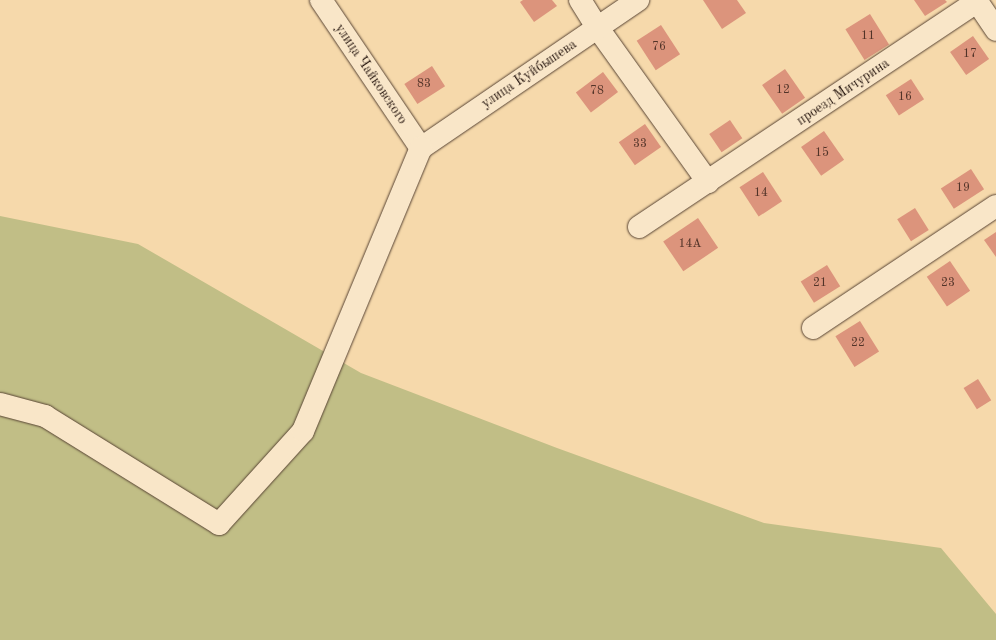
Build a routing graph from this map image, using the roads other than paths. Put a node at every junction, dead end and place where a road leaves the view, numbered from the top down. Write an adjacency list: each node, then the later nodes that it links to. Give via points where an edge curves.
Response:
1 (321, 0): 7 (street, улица Чайковского)
2 (580, 0): 5 (street)
3 (638, 0): 5 (street, улица Куйбышева)
4 (976, 1): 6 (street, проезд Мичурина); 8 (street, проезд Мичурина)
5 (597, 28): 7 (street, улица Куйбышева); 8 (street)
6 (996, 30)
7 (421, 148): 12 (street, via 303,431 219,524 45,416)
8 (708, 182): 10 (street, проезд Мичурина)
9 (996, 206): 11 (street)
10 (639, 227)
11 (813, 328)
12 (0, 404)

